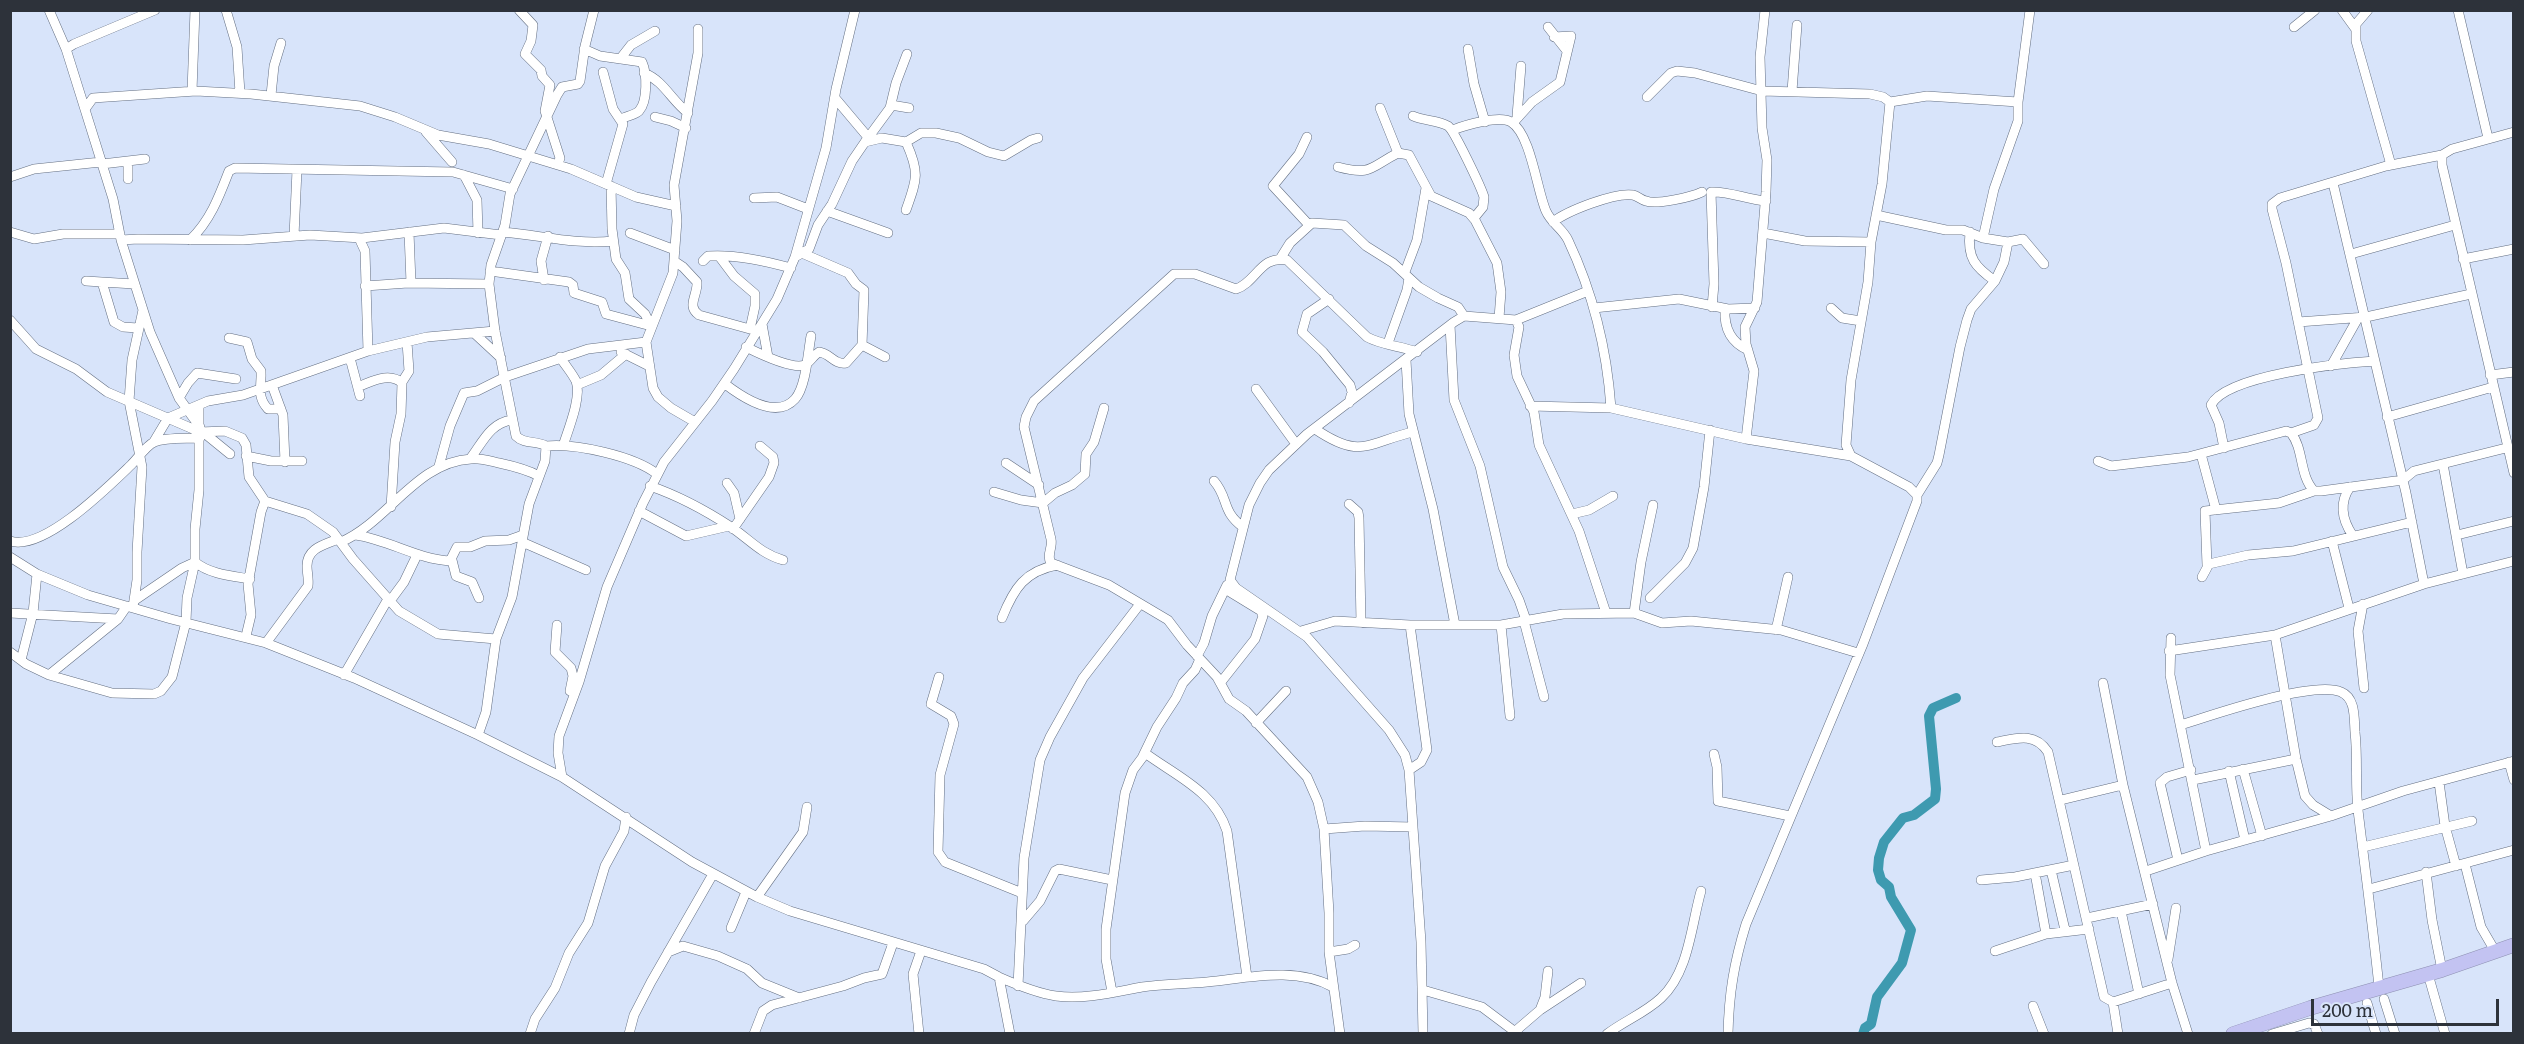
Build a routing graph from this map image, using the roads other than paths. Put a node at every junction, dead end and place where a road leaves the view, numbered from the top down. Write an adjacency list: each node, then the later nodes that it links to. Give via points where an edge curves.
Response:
1 (49, 10): 21 (street)
2 (195, 10): 29 (street)
3 (226, 10): 32 (street, via 237,47)
4 (519, 10): 45 (street, via 533,25 525,54 550,85 545,106)
5 (594, 10): 22 (street)
6 (855, 10): 35 (street)
7 (1765, 10): 30 (street, via 1760,41)
8 (2030, 10): 37 (street)
9 (2315, 10): 16 (street)
10 (2342, 10): 17 (street)
11 (2458, 10): 56 (street)
12 (153, 11): 21 (street)
13 (2368, 11): 17 (street)
14 (1797, 25): 31 (street)
15 (1548, 27): 47 (street, via 1554,37 1571,36 1560,82)
16 (2294, 27)
17 (2355, 28): 67 (street)
18 (698, 29): 42 (street)
19 (654, 31): 25 (street, via 630,45)
20 (280, 43): 33 (street)
21 (66, 49): 41 (street)
22 (585, 49): 25 (street); 45 (street, via 578,84 562,87)
23 (1468, 49): 48 (street)
24 (907, 54): 38 (street)
25 (620, 59): 28 (street, via 642,61)
26 (1521, 66): 47 (street)
27 (603, 72): 46 (street, via 613,109)
28 (645, 73): 42 (street, via 658,80); 46 (street, via 643,105 637,113)
29 (192, 91): 32 (street); 41 (street, via 93,98)
30 (1762, 91): 31 (street); 34 (street, via 1677,71); 80 (street)
31 (1792, 91): 36 (street, via 1870,94)
32 (240, 93): 33 (street)
33 (271, 96): 50 (street, via 360,106)
34 (1647, 97)
35 (835, 98): 57 (street); 82 (street, via 826,148)
36 (1890, 102): 37 (street, via 1927,96); 85 (street)
37 (2018, 102): 102 (street, via 2018,121 1994,189)
38 (891, 105): 39 (street); 57 (street)
39 (909, 108)
40 (1380, 108): 59 (street)
41 (86, 109): 65 (street)
42 (688, 113): 49 (street)
43 (1413, 116): 51 (street)
44 (655, 117): 49 (street)
45 (547, 118): 61 (street); 66 (street, via 560,158)
46 (621, 119): 75 (street, via 622,131)
47 (1515, 120): 48 (street); 87 (street)
48 (1485, 122): 51 (street)
49 (686, 128): 81 (street, via 674,185)
50 (424, 130): 54 (street); 64 (street)
51 (1454, 130): 86 (street, via 1484,196 1484,207)
52 (2514, 132): 56 (street)
53 (1307, 137): 88 (street, via 1299,154 1273,186)
54 (450, 138): 61 (street, via 489,144); 64 (street)
55 (1038, 138): 58 (street, via 1004,156 936,133 921,133)
56 (2488, 138): 60 (street)
57 (866, 139): 58 (street); 84 (street)
58 (906, 142): 83 (street, via 917,177)
59 (1398, 153): 68 (street, via 1360,173); 76 (street, via 1413,159)
60 (2442, 155): 67 (street); 89 (street)
61 (528, 157): 66 (street); 77 (street)
62 (145, 159): 63 (street)
63 (128, 161): 65 (street); 73 (street)
64 (452, 162): 70 (street)
65 (102, 163): 72 (street, via 34,169); 100 (street)
66 (558, 164): 75 (street)
67 (2391, 165): 74 (street)
68 (1338, 167)
69 (297, 170): 70 (street); 98 (street); 103 (street, via 231,169 206,224)
70 (453, 172): 71 (street)
71 (464, 175): 77 (street); 93 (street, via 477,200)
72 (10, 177)
73 (128, 179)
74 (2333, 183): 109 (street); 143 (street, via 2280,198 2272,204)
75 (609, 185): 81 (street); 104 (street)
76 (1426, 188): 86 (street, via 1431,196); 119 (street)
77 (513, 189): 97 (street)
78 (1701, 192): 87 (street, via 1652,202 1636,195 1619,196 1569,212)
79 (754, 198): 82 (street, via 777,197)
80 (1766, 201): 96 (street); 131 (street, via 1711,192)
81 (676, 206): 108 (street)
82 (808, 209): 111 (street)
83 (906, 210)
84 (827, 211): 95 (street); 111 (street, via 809,249)
85 (1876, 215): 92 (street); 105 (street)
86 (1474, 218): 139 (street, via 1497,263)
87 (1553, 222): 128 (street, via 1567,237)
88 (1309, 225): 112 (street); 119 (street, via 1344,225)
89 (2455, 225): 109 (street); 113 (street)
90 (409, 231): 93 (street, via 444,228); 101 (street); 125 (street)
91 (10, 232): 100 (street, via 34,239 63,234)
92 (1970, 232): 102 (street); 122 (street, via 1970,257)
93 (478, 233): 97 (street)
94 (630, 233): 108 (street)
95 (888, 233)
96 (1763, 233): 105 (street, via 1805,241); 132 (street)
97 (502, 234): 99 (street); 118 (street)
98 (294, 236): 101 (street); 103 (street)
99 (548, 236): 104 (street, via 566,242); 120 (street, via 541,261)
100 (121, 237): 103 (street); 124 (street)
101 (359, 238): 127 (street, via 365,251)
102 (1983, 238): 106 (street)
103 (190, 240)
104 (613, 241): 145 (street, via 616,258 625,273 629,299)
105 (1870, 242): 142 (street)
106 (2008, 242): 116 (street, via 2026,240); 122 (street)
107 (2514, 249): 113 (street)
108 (675, 250): 114 (street)
109 (2351, 254): 138 (street)
110 (719, 256): 115 (street, via 708,256); 117 (street); 147 (street, via 755,294)
111 (799, 256): 117 (street); 155 (street, via 848,273 864,290)
112 (1280, 258): 130 (street, via 1291,261); 230 (street, via 1266,263 1236,290 1195,274 1174,274 1034,401 1024,431)
113 (2463, 259): 129 (street)
114 (674, 261): 145 (street); 147 (street, via 697,282 694,311)
115 (703, 261)
116 (2044, 264)
117 (790, 268): 147 (street, via 777,299)
118 (490, 271): 120 (street); 126 (street)
119 (1407, 275): 137 (street, via 1428,293 1458,307); 154 (street, via 1407,290)
120 (544, 280): 145 (street, via 569,282 574,293 602,302 606,314)
121 (86, 281): 123 (street)
122 (1995, 281): 235 (street, via 1971,309 1937,463)
123 (102, 282): 124 (street); 146 (street, via 114,322)
124 (134, 284): 136 (street)
125 (411, 284): 126 (street); 127 (street)
126 (489, 284): 148 (street)
127 (365, 286): 159 (street)
128 (1588, 291): 134 (street); 141 (street)
129 (2471, 294): 138 (street); 174 (street)
130 (1329, 299): 154 (street, via 1367,337); 186 (street, via 1307,314 1302,332 1350,385)
131 (1712, 307): 134 (street, via 1679,299); 135 (street)
132 (1755, 308): 135 (street); 158 (street, via 1745,327)
133 (1831, 308): 142 (street, via 1842,318)
134 (1594, 309): 190 (street)
135 (1725, 309): 158 (street, via 1726,330)
136 (143, 310): 146 (street); 184 (street)
137 (1464, 315): 139 (street); 144 (street)
138 (2362, 317): 143 (street); 168 (street); 171 (street)
139 (1499, 318): 141 (street)
140 (10, 320): 185 (street, via 45,355)
141 (1516, 320): 188 (street, via 1519,327 1514,363)
142 (1861, 321): 214 (street, via 1846,445)
143 (2298, 322): 172 (street)
144 (1450, 325): 160 (street); 286 (street, via 1454,400 1480,466 1503,567)
145 (651, 326): 153 (street)
146 (138, 328): 185 (street)
147 (756, 328): 157 (street); 163 (street)
148 (495, 331): 149 (street); 166 (street)
149 (474, 333): 152 (street); 166 (street)
150 (811, 336): 169 (street)
151 (229, 338): 183 (street, via 249,344 252,359 262,374)
152 (406, 342): 159 (street); 177 (street, via 409,371)
153 (646, 342): 156 (street); 170 (street)
154 (1388, 343): 160 (street)
155 (862, 345): 164 (street); 169 (street, via 846,363 819,352)
156 (611, 346): 161 (street); 162 (street)
157 (746, 347): 163 (street); 178 (street)
158 (1748, 350): 202 (street, via 1754,371)
159 (368, 351): 165 (street)
160 (1417, 352): 167 (street)
161 (626, 354): 170 (street); 180 (street, via 601,375)
162 (560, 357): 175 (street); 180 (street)
163 (768, 357): 169 (street, via 789,364)
164 (885, 357)
165 (350, 358): 177 (street, via 359,391 378,378); 179 (street)
166 (501, 358): 175 (street)
167 (1406, 360): 186 (street); 200 (street)
168 (2375, 361): 171 (street); 193 (street)
169 (806, 364): 178 (street, via 796,398 776,409)
170 (649, 366): 196 (street, via 658,397)
171 (2331, 366): 172 (street)
172 (2309, 369): 201 (street, via 2318,418 2314,425); 208 (street, via 2264,376 2213,401 2211,408)
173 (2514, 372): 174 (street)
174 (2490, 375): 181 (street)
175 (505, 377): 195 (street); 222 (street, via 463,394)
176 (236, 378): 184 (street, via 197,373)
177 (402, 382): 241 (street)
178 (725, 384): 196 (street)
179 (272, 385): 183 (street); 191 (street)
180 (577, 385): 206 (street)
181 (2493, 387): 193 (street); 209 (street)
182 (1256, 389): 204 (street)
183 (258, 390): 187 (street); 191 (street, via 267,408)
184 (179, 398): 192 (street)
185 (129, 401): 194 (street); 212 (street)
186 (1349, 404): 197 (street)
187 (199, 406): 192 (street); 199 (street)
188 (1530, 406): 190 (street); 244 (street, via 1539,445)
189 (1104, 408): 238 (street, via 1094,442 1086,454 1085,474)
190 (1611, 408): 198 (street)
191 (281, 409): 217 (street)
192 (186, 410): 194 (street); 199 (street)
193 (2387, 417): 221 (street)
194 (168, 418): 199 (street); 203 (street)
195 (512, 420): 205 (street, via 518,438); 215 (street, via 492,427)
196 (695, 422): 225 (street)
197 (1315, 429): 200 (street, via 1343,445 1368,447); 204 (street)
198 (1710, 430): 202 (street); 274 (street, via 1693,548 1685,562)
199 (201, 432): 203 (street); 210 (street); 213 (street, via 236,434 244,442); 262 (street)
200 (1413, 432): 291 (street, via 1442,550)
201 (2291, 432): 208 (street); 233 (street, via 2305,477)
202 (1746, 439): 214 (street)
203 (153, 443): 212 (street)
204 (1296, 444): 248 (street, via 1260,483)
205 (546, 446): 206 (street); 226 (street, via 547,454)
206 (563, 446): 225 (street, via 599,452 642,465)
207 (760, 446): 245 (street, via 773,457 771,472)
208 (2224, 448): 211 (street)
209 (2506, 448): 220 (street); 224 (street)
210 (230, 454)
211 (2201, 454): 216 (street, via 2111,466); 242 (street)
212 (141, 455): 255 (street, via 57,527 30,542); 276 (street)
213 (246, 456): 217 (street); 237 (street, via 249,477)
214 (1851, 456): 235 (street)
215 (470, 459): 222 (street); 226 (street, via 521,468)
216 (2098, 461)
217 (285, 462): 218 (street)
218 (302, 462)
219 (1006, 463): 230 (street)
220 (2443, 464): 223 (street); 251 (street)
221 (2400, 465): 223 (street); 227 (street)
222 (439, 466): 241 (street)
223 (2414, 471): 227 (street)
224 (2514, 473)
225 (657, 474): 231 (street)
226 (538, 476): 253 (street, via 528,504)
227 (2403, 480): 232 (street); 247 (street)
228 (1214, 481): 248 (street, via 1232,519)
229 (727, 483): 245 (street, via 734,493)
230 (1039, 485): 238 (street)
231 (650, 486): 243 (street); 249 (street, via 680,497)
232 (2350, 487): 233 (street); 252 (street, via 2343,516)
233 (2314, 490): 242 (street, via 2279,503)
234 (994, 492): 238 (street)
235 (1917, 495): 302 (street, via 1909,526)
236 (1612, 496): 244 (street, via 1594,508)
237 (266, 501): 254 (street, via 307,514); 270 (street)
238 (1043, 503): 264 (street, via 1052,545 1049,559)
239 (1349, 504): 288 (street, via 1359,518)
240 (1653, 505): 283 (street)
241 (391, 507): 250 (street)
242 (2216, 510): 263 (street, via 2204,512)
243 (639, 511): 249 (street, via 686,536); 312 (street, via 607,587)
244 (1572, 514): 280 (street)
245 (740, 519): 249 (street)
246 (2514, 521): 251 (street)
247 (2412, 522): 252 (street); 272 (street)
248 (1243, 527): 271 (street)
249 (731, 528): 260 (street, via 763,552)
250 (356, 535): 254 (street); 257 (street, via 377,538)
251 (2457, 535): 267 (street)
252 (2353, 536): 256 (street)
253 (523, 539): 259 (street, via 458,547); 265 (street); 298 (street, via 512,597)
254 (340, 540): 275 (street); 299 (street, via 309,554 305,592)
255 (10, 541)
256 (2332, 541): 263 (street); 279 (street)
257 (417, 555): 259 (street); 275 (street, via 404,582)
258 (10, 557): 266 (street)
259 (452, 560): 273 (street, via 456,576 472,582)
260 (783, 560)
261 (2514, 561): 267 (street)
262 (195, 562): 270 (street, via 202,568); 276 (street); 287 (street)
263 (2207, 565): 268 (street)
264 (1057, 566): 277 (street, via 1109,585); 284 (street, via 1038,569 1024,580)
265 (586, 570)
266 (37, 574): 276 (street, via 88,594); 282 (street)
267 (2463, 574): 272 (street)
268 (2202, 577)
269 (1788, 578): 293 (street)
270 (250, 579): 295 (street, via 251,615)
271 (1227, 584): 294 (street); 303 (street); 308 (street, via 1263,616 1255,639)
272 (2424, 584): 278 (street)
273 (479, 598)
274 (1650, 598)
275 (389, 600): 298 (street, via 399,611 435,633); 306 (street)
276 (132, 604): 285 (street); 287 (street)
277 (1140, 604): 303 (street, via 1168,620); 360 (street, via 1083,678 1040,760)
278 (2363, 604): 279 (street); 310 (street, via 2358,631)
279 (2349, 608): 296 (street)
280 (1606, 612): 283 (street); 286 (street)
281 (10, 613): 282 (street)
282 (33, 613): 285 (street); 304 (street)
283 (1634, 613): 293 (street, via 1662,623 1690,621)
284 (1002, 618)
285 (118, 619): 305 (street)
286 (1525, 621): 292 (street); 314 (street)
287 (186, 622): 295 (street); 305 (street, via 173,674 161,691 154,694 112,693)
288 (1361, 623): 290 (street); 294 (street, via 1329,621)
289 (557, 625): 312 (street, via 555,652 571,668 570,691)
290 (1410, 625): 291 (street); 325 (street, via 1427,750 1421,762)
291 (1455, 625): 292 (street)
292 (1501, 625): 315 (street)
293 (1776, 630): 302 (street)
294 (1301, 631): 325 (street, via 1389,730 1405,755)
295 (246, 636): 299 (street)
296 (2275, 636): 300 (street); 313 (street)
297 (2170, 638): 300 (street)
298 (496, 639): 318 (street, via 486,712)
299 (266, 643): 306 (street)
300 (2169, 651): 317 (street)
301 (10, 652): 304 (street)
302 (1858, 653): 335 (street)
303 (1199, 658): 308 (street); 320 (street, via 1156,727)
304 (21, 660): 305 (street)
305 (49, 675)
306 (344, 675): 318 (street)
307 (939, 677): 360 (street, via 931,704 951,716 954,724 940,775 938,852 945,862)
308 (1221, 682): 316 (street, via 1229,699)
309 (2103, 683): 331 (street)
310 (2364, 688)
311 (1286, 691): 316 (street)
312 (574, 693): 328 (street, via 559,736)
313 (2285, 696): 317 (street, via 2241,704); 322 (street); 334 (street, via 2334,690 2346,695 2352,705 2356,738)
314 (1544, 697)
315 (1510, 716)
316 (1256, 723): 341 (street, via 1307,777)
317 (2181, 724): 327 (street)
318 (478, 735): 328 (street)
319 (1997, 742): 332 (street, via 2026,737 2042,744 2052,761)
320 (1145, 753): 355 (street, via 1130,776); 385 (street, via 1197,788 1223,819)
321 (1714, 754): 335 (street, via 1718,801)
322 (2296, 759): 324 (street); 336 (street, via 2305,796)
323 (2511, 762): 329 (street); 330 (street)
324 (2244, 769): 326 (street); 342 (street)
325 (1409, 770): 339 (street)
326 (2229, 771): 327 (street); 343 (street)
327 (2192, 775): 346 (street); 347 (street, via 2167,777 2160,783)
328 (562, 777): 337 (street)
329 (2514, 780)
330 (2439, 782): 334 (street); 340 (street)
331 (2123, 785): 332 (street); 351 (street)
332 (2061, 800): 348 (street)
333 (807, 807): 361 (street, via 802,832)
334 (2357, 808): 336 (street); 344 (street)
335 (1790, 816): 409 (street, via 1736,957 1729,988)
336 (2331, 816): 342 (street)
337 (626, 817): 354 (street); 401 (street, via 624,831 605,866 588,923 534,1019)
338 (2472, 821): 340 (street)
339 (1413, 826): 341 (street); 391 (street)
340 (2445, 826): 344 (street); 349 (street)
341 (1324, 829): 378 (street)
342 (2262, 836): 343 (street)
343 (2245, 840): 346 (street)
344 (2363, 847): 357 (street)
345 (2514, 850): 349 (street)
346 (2206, 851): 347 (street)
347 (2178, 860): 351 (street)
348 (2074, 865): 350 (street); 365 (street)
349 (2460, 865): 352 (street); 376 (street, via 2481,927)
350 (2051, 870): 353 (street); 369 (street)
351 (2146, 871): 362 (street)
352 (2426, 872): 357 (street); 381 (street)
353 (2035, 873): 356 (street); 370 (street)
354 (713, 874): 359 (street); 377 (street)
355 (1112, 880): 366 (street, via 1059,869); 392 (street, via 1105,948)
356 (1981, 880)
357 (2369, 889): 393 (street)
358 (1701, 891): 408 (street, via 1685,955 1667,991 1645,1011)
359 (746, 892): 361 (street); 367 (street)
360 (1022, 893): 366 (street)
361 (757, 897): 371 (street)
362 (2153, 904): 364 (street); 379 (street)
363 (2176, 908): 379 (street)
364 (2121, 910): 365 (street); 394 (street)
365 (2087, 918): 368 (street)
366 (1023, 921): 389 (street)
367 (731, 928)
368 (2089, 928): 369 (street); 396 (street, via 2102,990 2107,1000)
369 (2065, 930): 370 (street)
370 (2046, 934): 375 (street)
371 (893, 943): 374 (street); 395 (street, via 882,974)
372 (1355, 945): 378 (street)
373 (2514, 945): 376 (highway)
374 (921, 951): 384 (street); 404 (street, via 914,974)
375 (1995, 951)
376 (2495, 951): 381 (highway)
377 (668, 952): 395 (street, via 687,947 718,956 747,969 762,983); 402 (street, via 634,1015)
378 (1329, 952): 380 (street)
379 (2167, 964): 388 (street)
380 (1330, 966): 386 (street); 390 (street)
381 (2442, 970): 383 (highway)
382 (1548, 971): 399 (street)
383 (2428, 974): 393 (highway); 418 (street)
384 (999, 977): 389 (street); 405 (street)
385 (1247, 977): 386 (street); 392 (street)
386 (1315, 979): 390 (street)
387 (1581, 983): 399 (street)
388 (2172, 983): 394 (street); 412 (street)
389 (1018, 986): 392 (street, via 1057,996)
390 (1333, 987): 406 (street)
391 (1423, 990): 400 (street, via 1482,1007); 407 (street)
392 (1112, 992)
393 (2382, 993): 413 (highway); 417 (street)
394 (2139, 994): 396 (street)
395 (799, 998): 403 (street, via 765,1008)
396 (2113, 1002): 411 (street)
397 (2367, 1003): 416 (street)
398 (2033, 1006): 410 (street)
399 (1540, 1010): 400 (street)
400 (1513, 1033)
401 (530, 1034)
402 (629, 1034)
403 (754, 1034)
404 (919, 1034)
405 (1010, 1034)
406 (1340, 1034)
407 (1423, 1034)
408 (1606, 1034)
409 (1728, 1034)
410 (2044, 1034)
411 (2118, 1034)
412 (2188, 1034)
413 (2232, 1034)
414 (2272, 1034): 415 (street, via 2309,1023 2314,1024)
415 (2318, 1034)
416 (2376, 1034)
417 (2395, 1034)
418 (2445, 1034)

